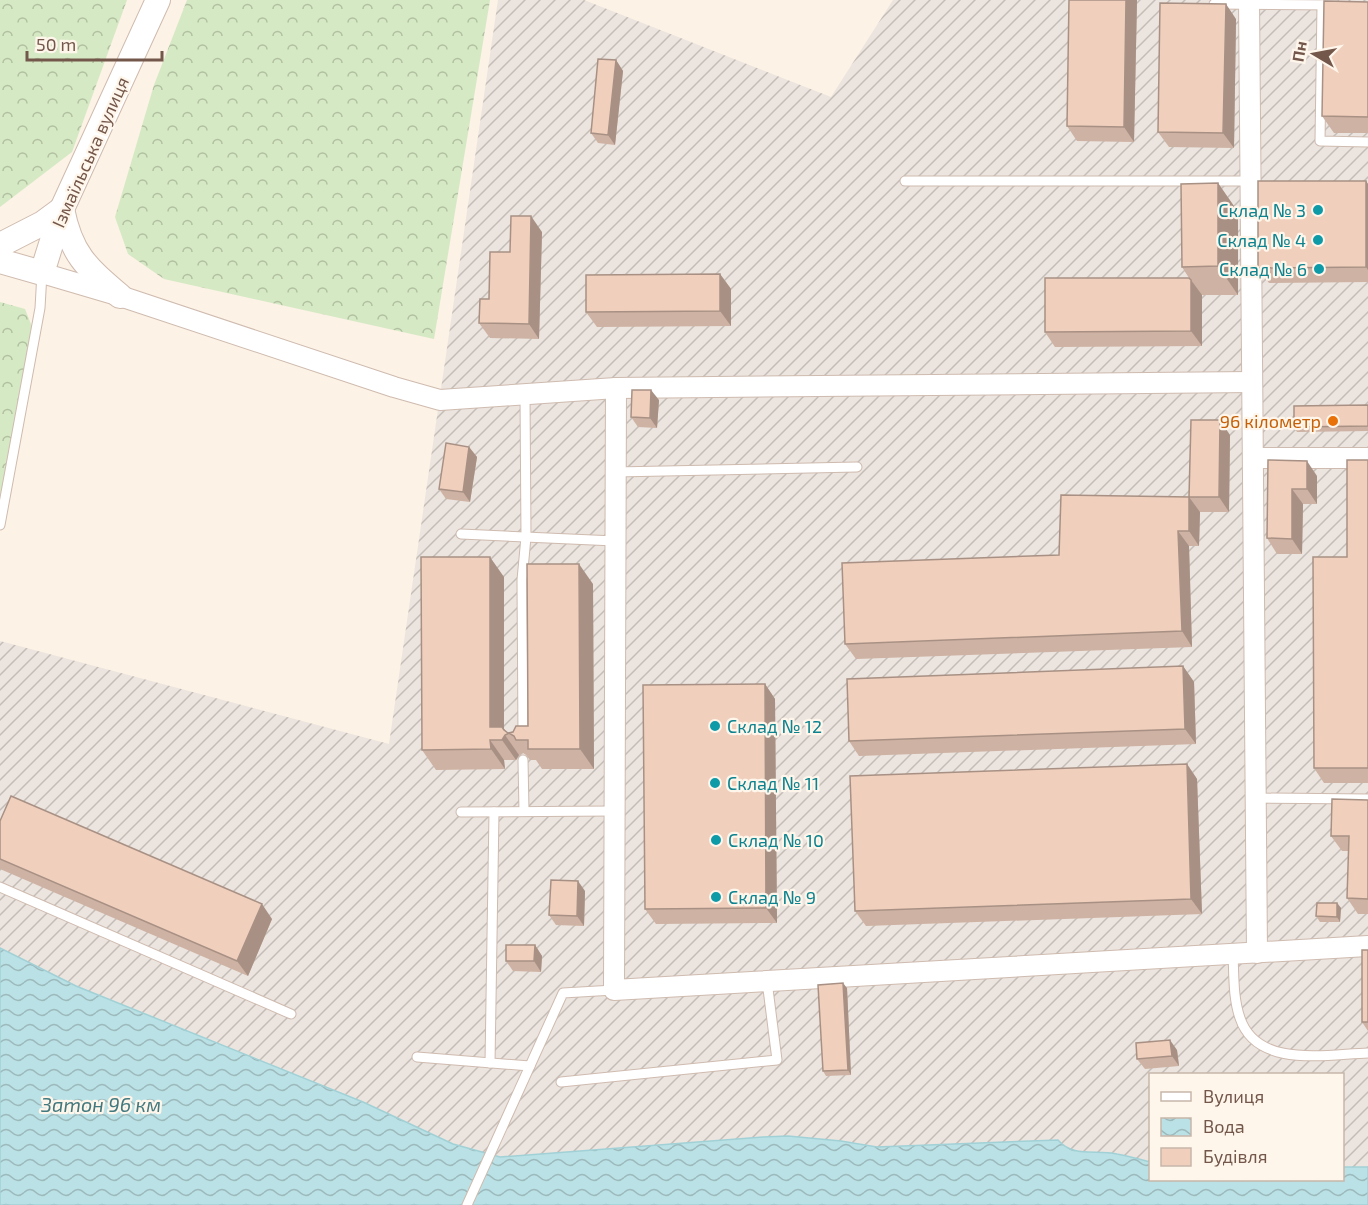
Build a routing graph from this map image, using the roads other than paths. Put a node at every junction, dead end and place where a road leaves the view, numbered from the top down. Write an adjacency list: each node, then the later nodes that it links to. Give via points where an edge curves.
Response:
1 (158, 0): 10 (street, Ізмаїльська вулиця)
2 (1249, 2): 3 (lane); 4 (lane); 9 (street)
3 (1294, 2): 5 (lane)
4 (1207, 4)
5 (1322, 5): 6 (lane); 7 (lane, via 1320,141)
6 (1345, 5)
7 (1368, 142)
8 (905, 181): 9 (lane)
9 (1250, 181): 15 (street)
10 (62, 209): 11 (street); 13 (street, Ізмаїльська вулиця); 14 (street, via 67,233 78,255)
11 (0, 245)
12 (0, 261): 13 (street)
13 (42, 273): 14 (street); 22 (lane, via 40,308)
14 (120, 296): 17 (street, via 440,400)
15 (1252, 382): 16 (street); 18 (street)
16 (616, 388): 17 (street); 21 (street)
17 (525, 394): 24 (lane)
18 (1253, 458): 19 (street); 28 (street)
19 (1368, 458)
20 (857, 467): 21 (lane)
21 (615, 472): 25 (street)
22 (0, 525)
23 (461, 534): 24 (lane)
24 (526, 537): 25 (lane); 26 (lane, via 522,580)
25 (615, 541): 31 (street)
26 (523, 747)
27 (523, 760): 30 (lane)
28 (1256, 798): 29 (lane); 36 (street)
29 (1368, 799)
30 (524, 811): 31 (lane); 33 (lane)
31 (614, 811): 39 (street)
32 (461, 812): 33 (lane)
33 (494, 812): 43 (lane)
34 (0, 887): 40 (lane)
35 (1368, 946): 36 (street)
36 (1257, 953): 37 (street)
37 (1233, 954): 38 (street); 41 (lane, via 1235,1000 1240,1020 1251,1038 1268,1050 1288,1056)
38 (767, 981): 39 (street); 45 (lane, via 777,1060)
39 (614, 990): 44 (lane, via 564,993)
40 (291, 1014)
41 (1368, 1053)
42 (417, 1057): 43 (lane)
43 (490, 1063): 44 (lane)
44 (530, 1066): 46 (lane)
45 (561, 1082)
46 (467, 1205)

